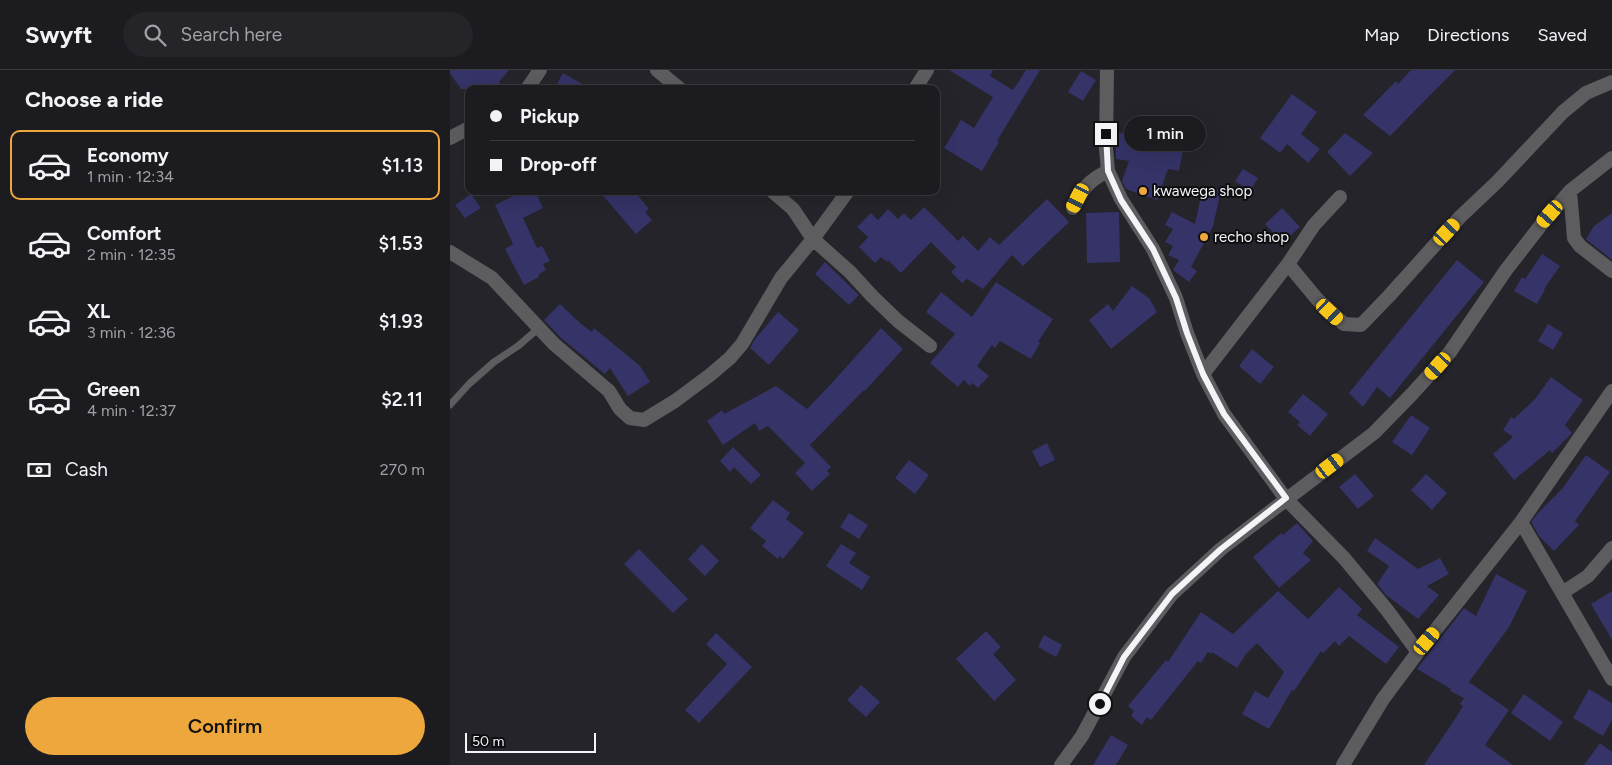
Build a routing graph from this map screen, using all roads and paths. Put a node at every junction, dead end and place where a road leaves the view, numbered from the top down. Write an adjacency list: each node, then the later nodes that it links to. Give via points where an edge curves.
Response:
1 (540, 70): 6 (street)
2 (657, 70): 7 (street)
3 (927, 70): 8 (street)
4 (1107, 70): 12 (street)
5 (1612, 82): 20 (street, via 1586,93 1563,112 1361,325 1344,324 1317,299)
6 (530, 85)
7 (675, 85)
8 (918, 85)
9 (465, 130): 10 (street)
10 (450, 138)
11 (1612, 158): 13 (street)
12 (1108, 171): 17 (street, via 1083,188); 24 (street, via 1121,200 1153,249 1176,298)
13 (1570, 191): 21 (street, via 1574,238); 27 (street, via 1506,270 1450,352 1412,394 1374,433)
14 (777, 195): 18 (street, via 793,209)
15 (845, 195): 18 (street)
16 (1340, 197): 20 (street, via 1314,225)
17 (1073, 208)
18 (813, 239): 22 (street, via 781,278 742,344 730,358 710,376 644,420 630,418 609,392); 23 (street, via 898,321)
19 (450, 252): 22 (street, via 492,278)
20 (1288, 264): 24 (street)
21 (1612, 271)
22 (539, 328): 26 (lane, via 494,362)
23 (930, 346)
24 (1203, 374): 27 (street, via 1224,414)
25 (1612, 391): 28 (street)
26 (450, 405)
27 (1286, 498): 31 (street, via 1344,558); 33 (street, via 1221,549 1172,594 1124,657 1082,736)
28 (1521, 522): 30 (street); 31 (street)
29 (1612, 548): 30 (street, via 1588,576)
30 (1562, 594): 32 (street)
31 (1418, 652): 34 (street)
32 (1612, 679)
33 (1062, 765)
34 (1343, 765)

